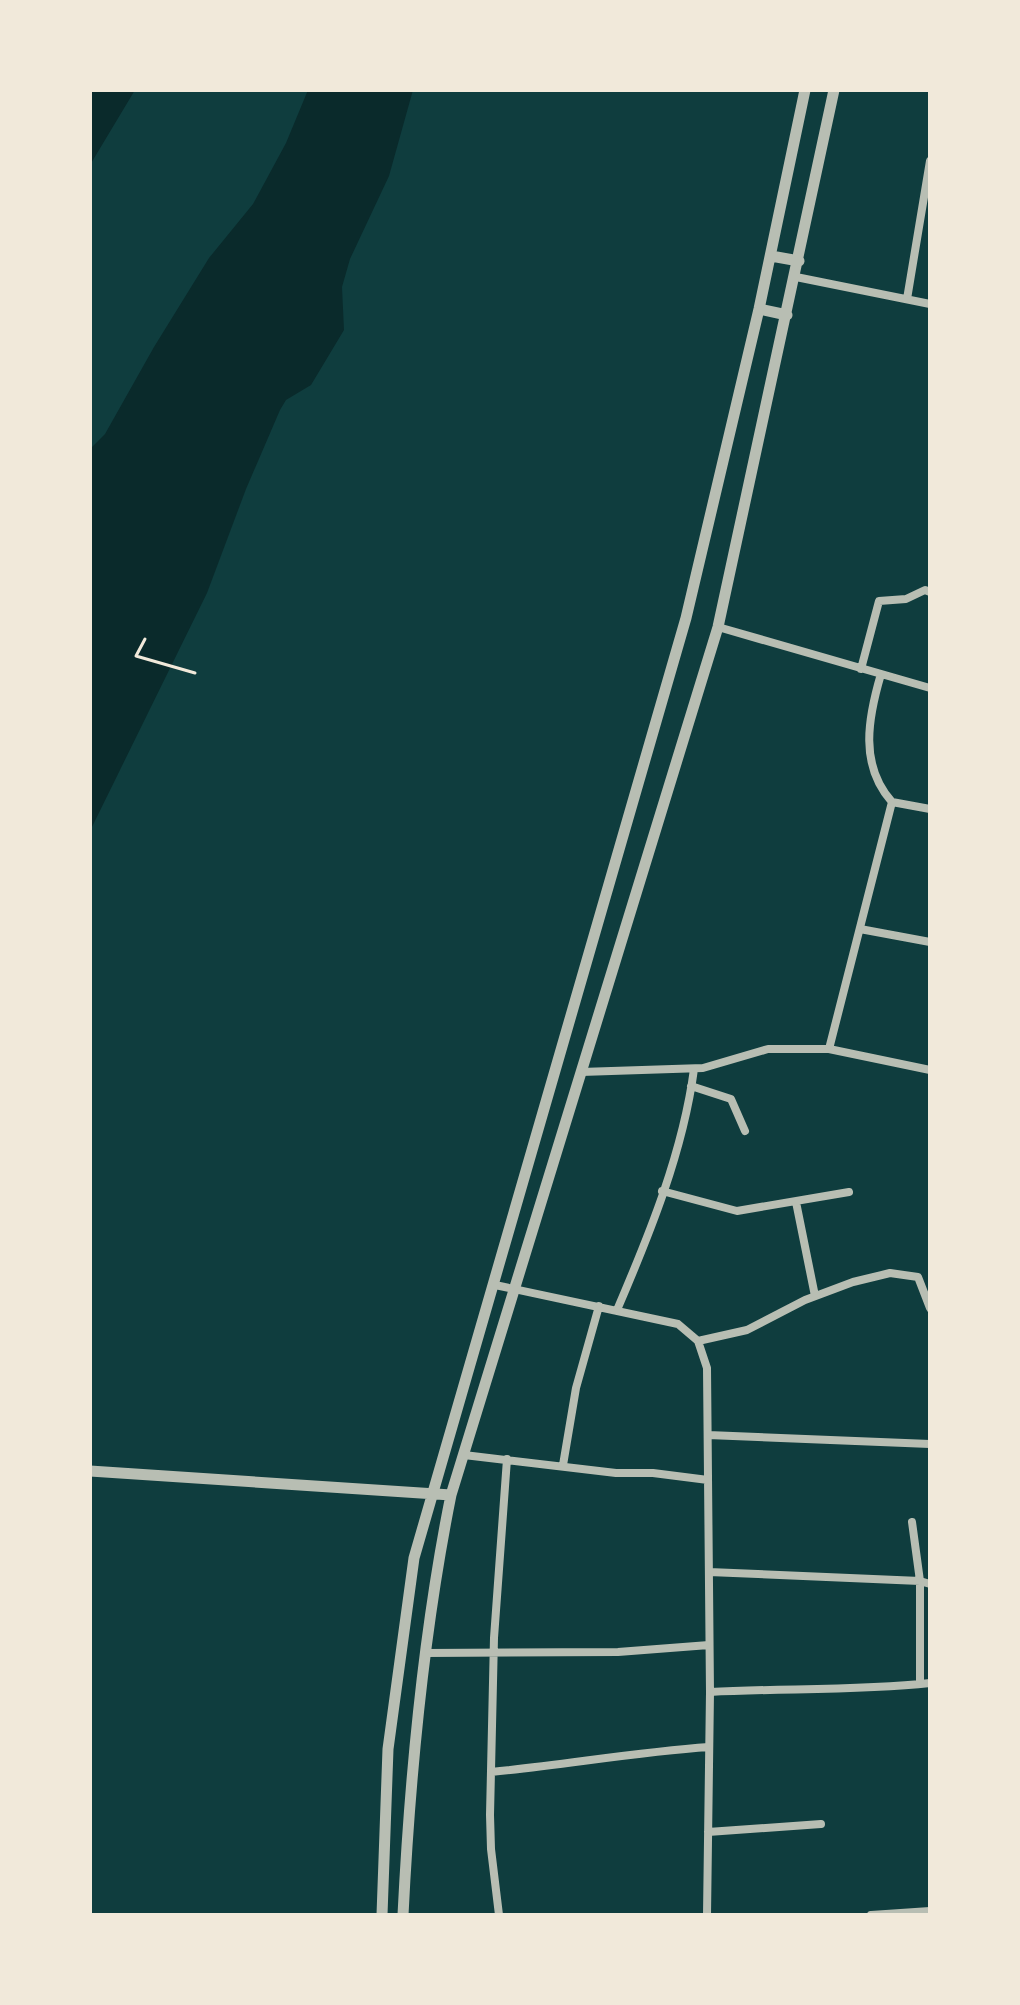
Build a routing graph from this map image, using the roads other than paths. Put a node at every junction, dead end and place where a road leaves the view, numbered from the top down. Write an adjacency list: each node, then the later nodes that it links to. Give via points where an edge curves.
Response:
1 (805, 90): 4 (street)
2 (834, 90): 5 (street)
3 (930, 161): 7 (street)
4 (771, 256): 5 (street); 9 (street)
5 (799, 261): 6 (street)
6 (796, 277): 7 (street); 10 (street)
7 (907, 299): 8 (street)
8 (930, 304)
9 (759, 309): 10 (street); 29 (street, via 686,618)
10 (787, 315): 12 (street)
11 (930, 592): 13 (street, via 879,601)
12 (718, 627): 13 (street); 23 (street)
13 (861, 669): 14 (street)
14 (881, 674): 15 (street); 16 (street, via 871,709 869,752 879,788)
15 (930, 688)
16 (892, 802): 17 (street); 18 (street)
17 (930, 809)
18 (860, 929): 19 (street); 20 (street)
19 (930, 942)
20 (829, 1049): 21 (street, via 768,1049); 22 (street)
21 (694, 1069): 23 (street); 24 (street)
22 (930, 1070)
23 (581, 1072): 30 (street)
24 (691, 1086): 25 (street, via 731,1099); 26 (street)
25 (745, 1131)
26 (662, 1191): 28 (street, via 737,1211); 34 (street)
27 (849, 1192): 28 (street)
28 (796, 1202): 31 (street)
29 (495, 1285): 30 (street); 43 (street)
30 (516, 1289): 32 (street); 38 (street)
31 (815, 1296): 33 (street, via 890,1273 918,1277); 35 (street, via 747,1330)
32 (599, 1306): 34 (street); 40 (street, via 576,1388)
33 (930, 1308)
34 (617, 1310): 35 (street, via 678,1324)
35 (698, 1341): 36 (street, via 707,1368)
36 (708, 1435): 37 (street); 42 (street)
37 (930, 1444)
38 (464, 1455): 39 (street); 44 (street)
39 (507, 1459): 40 (street); 50 (street)
40 (563, 1465): 42 (street)
41 (90, 1471): 43 (street)
42 (708, 1480): 46 (street)
43 (432, 1494): 44 (street); 60 (street, via 414,1558 395,1685)
44 (451, 1495): 51 (street)
45 (912, 1522): 47 (street)
46 (709, 1572): 47 (street); 49 (street)
47 (920, 1581): 48 (street); 53 (street)
48 (930, 1584)
49 (709, 1645): 50 (street, via 618,1652); 54 (street)
50 (494, 1652): 51 (street); 56 (street)
51 (425, 1653): 61 (street)
52 (930, 1683): 53 (street)
53 (920, 1684): 54 (street)
54 (710, 1692): 55 (street)
55 (709, 1747): 56 (street); 58 (street)
56 (491, 1772): 62 (street, via 491,1849)
57 (821, 1824): 58 (street)
58 (708, 1832): 63 (street)
59 (930, 1911): 64 (street)
60 (382, 1915)
61 (403, 1915)
62 (499, 1915)
63 (707, 1915)
64 (871, 1915)

